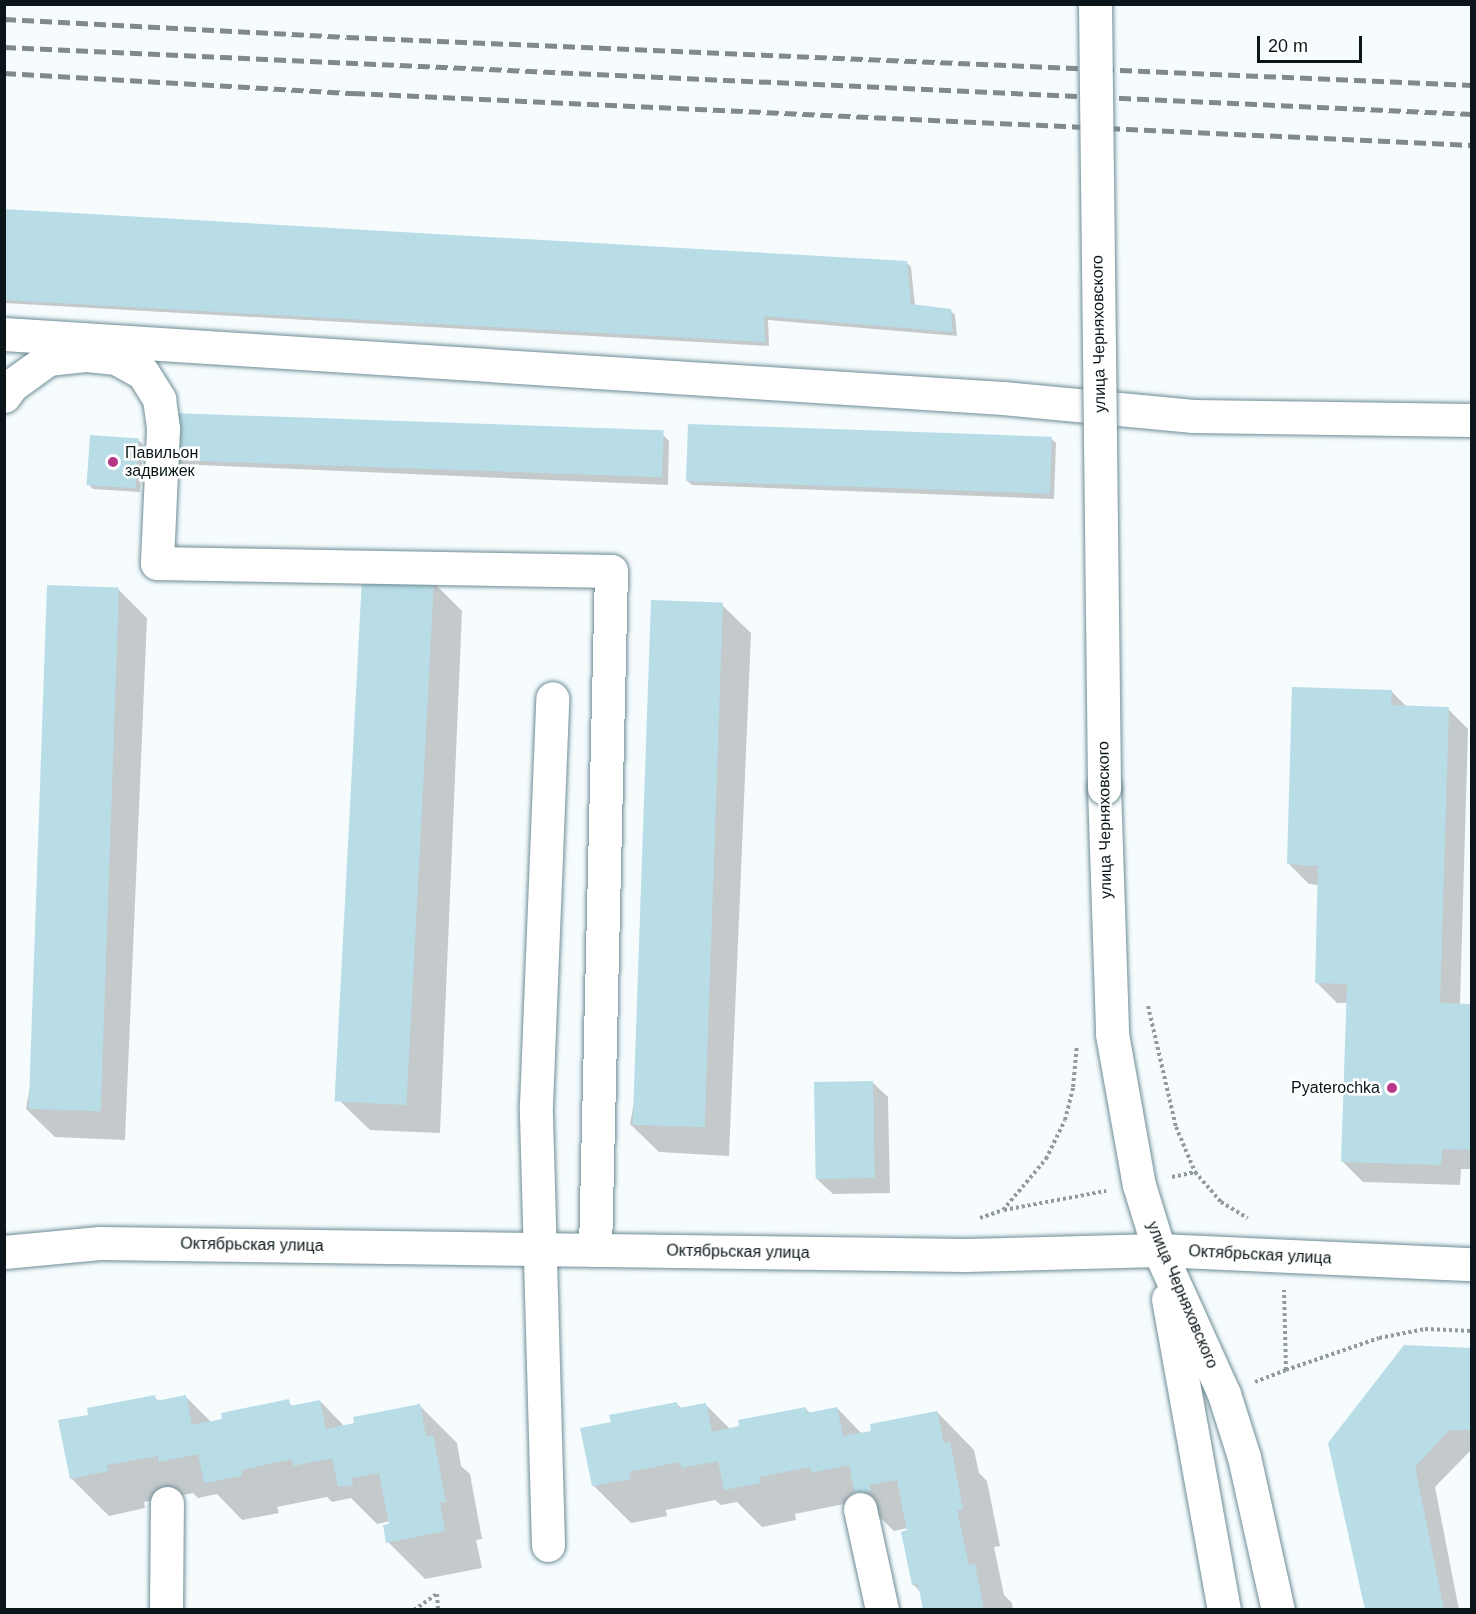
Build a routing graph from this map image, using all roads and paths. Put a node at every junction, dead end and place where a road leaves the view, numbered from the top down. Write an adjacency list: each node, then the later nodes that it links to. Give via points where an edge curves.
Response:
1 (1095, 4): 9 (street, улица Черняховского, bridge, via 1108,978 1112,1034)
2 (4, 334): 4 (street, via 1003,398 1193,416)
3 (4, 396): 14 (street, via 12,385 48,359 87,355 116,358 143,373 159,399 163,429 157,563 611,571)
4 (1472, 420)
5 (552, 698): 13 (street, via 536,1105)
6 (1146, 995): 8 (path, via 1176,1127)
7 (1076, 1035): 10 (path, via 1065,1120 1046,1159)
8 (1195, 1172): 9 (path); 11 (path, via 1221,1202)
9 (1139, 1185): 10 (path); 15 (street, улица Черняховского)
10 (1003, 1210): 12 (path)
11 (1257, 1219)
12 (973, 1221)
13 (541, 1249): 14 (street, Октябрьская улица); 16 (street, Октябрьская улица, via 100,1243); 24 (street)
14 (595, 1250): 15 (street, Октябрьская улица, via 965,1255)
15 (1159, 1250): 17 (street, Октябрьская улица); 21 (street, улица Черняховского); 29 (street)
16 (4, 1252)
17 (1283, 1257): 18 (street, Октябрьская улица); 20 (path)
18 (1472, 1264)
19 (1472, 1331): 20 (path, via 1425,1329 1379,1338)
20 (1286, 1370): 21 (path)
21 (1224, 1394): 30 (street, улица Черняховского, via 1244,1457)
22 (167, 1503): 25 (street)
23 (860, 1509): 28 (street)
24 (548, 1545)
25 (166, 1610)
26 (414, 1610): 27 (path, via 437,1594)
27 (438, 1610)
28 (882, 1610)
29 (1224, 1610)
30 (1278, 1610)

